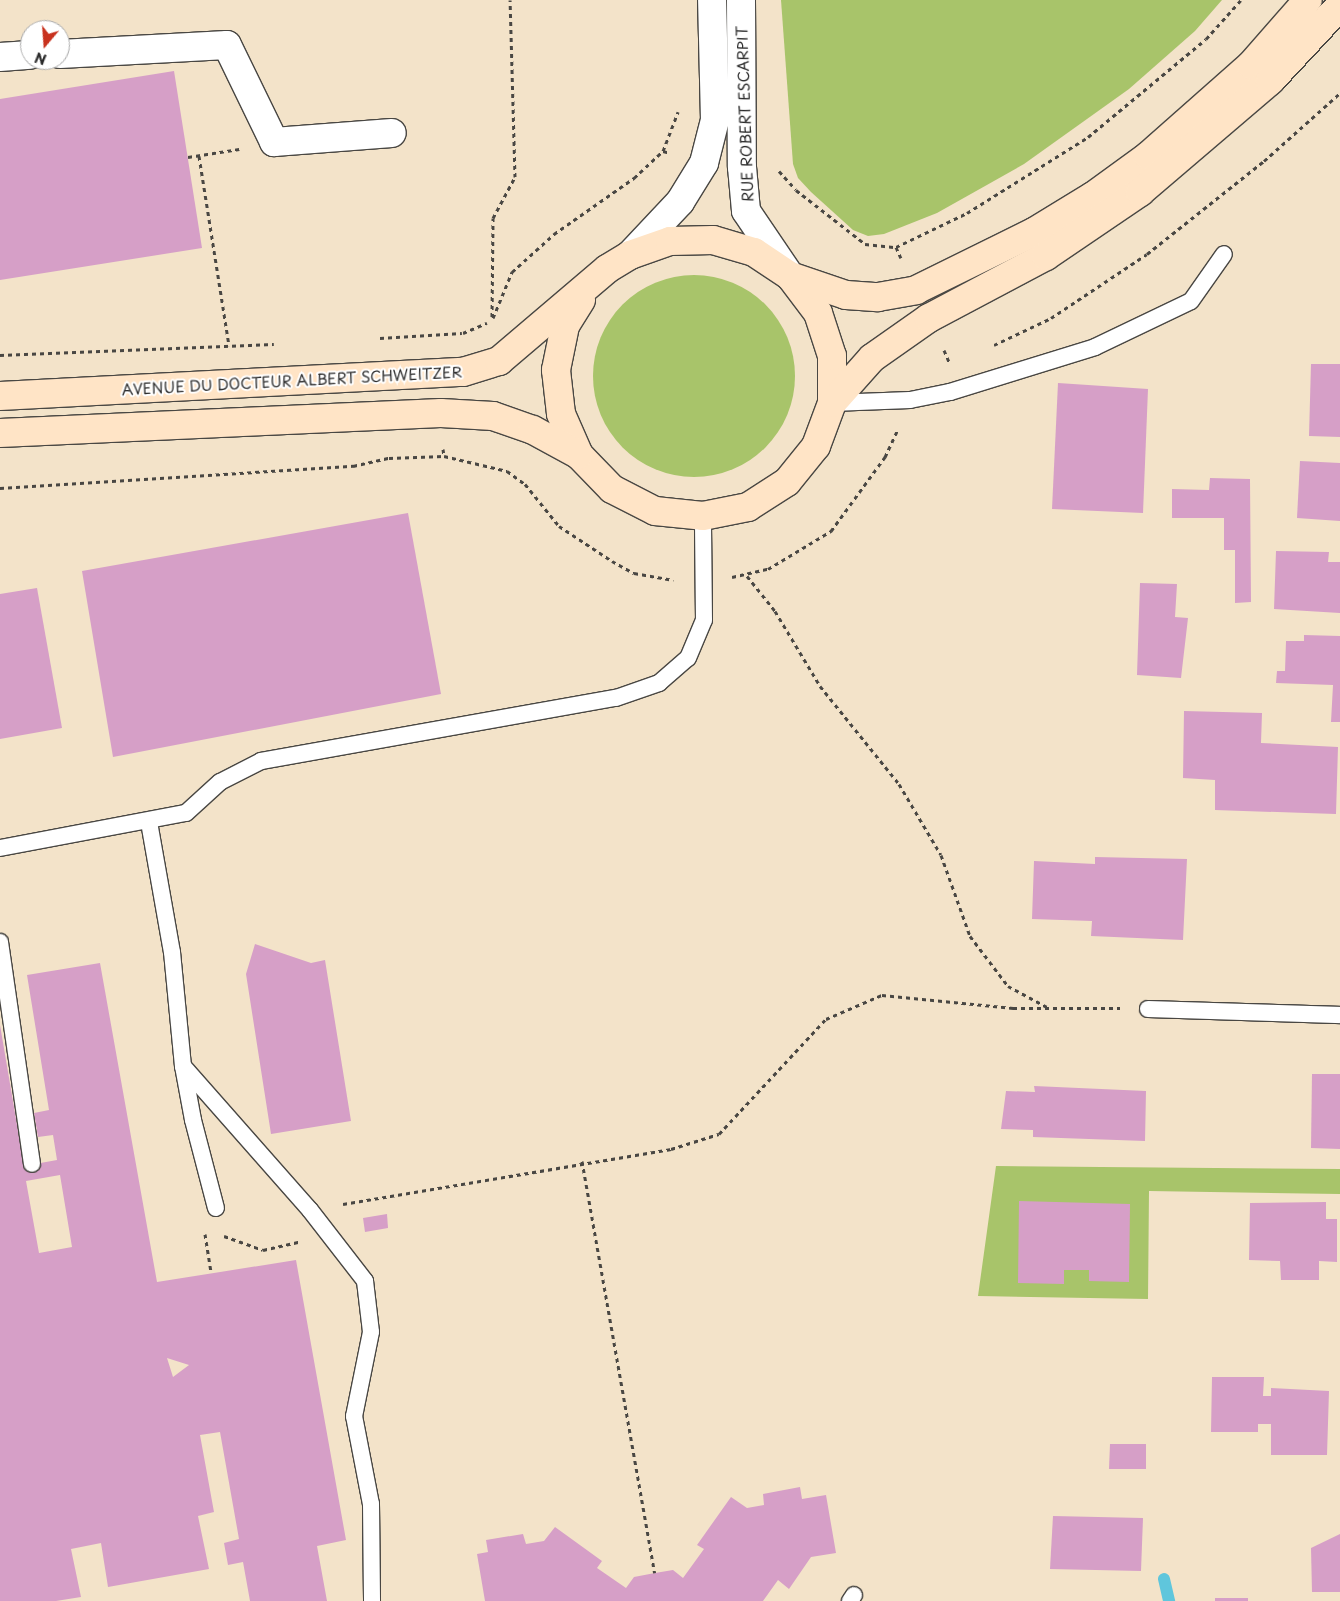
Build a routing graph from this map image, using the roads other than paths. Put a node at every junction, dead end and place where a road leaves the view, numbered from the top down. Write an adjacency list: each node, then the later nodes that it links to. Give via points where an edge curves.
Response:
1 (712, 0): 10 (street, RUE ROBERT ESCARPIT, via 716,120 704,163 680,202)
2 (741, 0): 11 (street, RUE ROBERT ESCARPIT, via 742,167 746,211)
3 (1308, 0): 11 (main road, AVENUE DU DOCTEUR ALBERT SCHWEITZER, via 1251,65 1148,156 1093,196 1034,232 916,290 878,297 846,296)
4 (1340, 6): 14 (main road, AVENUE DU DOCTEUR ALBERT SCHWEITZER, via 1270,81 1140,192 1046,256 929,318 872,358)
5 (70, 53): 8 (street, via 227,45 274,142)
6 (20, 56): 7 (street)
7 (0, 57)
8 (392, 133)
9 (1224, 254): 14 (lane, via 1191,301 1095,347 1018,373 910,400)
10 (630, 255): 11 (main road, AVENUE DU DOCTEUR ALBERT SCHWEITZER, via 670,241 713,240 754,252); 12 (main road, AVENUE DU DOCTEUR ALBERT SCHWEITZER, via 607,269)
11 (790, 276): 14 (main road, AVENUE DU DOCTEUR ALBERT SCHWEITZER, via 818,313 832,356)
12 (588, 288): 13 (main road, AVENUE DU DOCTEUR ALBERT SCHWEITZER, via 499,361 464,372); 16 (main road, AVENUE DU DOCTEUR ALBERT SCHWEITZER, via 565,326 556,370 560,414)
13 (0, 396)
14 (832, 403): 17 (main road, AVENUE DU DOCTEUR ALBERT SCHWEITZER, via 816,446 787,482 748,507)
15 (0, 433): 16 (main road, AVENUE DU DOCTEUR ALBERT SCHWEITZER, via 441,413 493,416 533,430)
16 (579, 455): 17 (main road, AVENUE DU DOCTEUR ALBERT SCHWEITZER, via 612,489 655,510)
17 (703, 516): 18 (lane, via 704,620 688,658 659,683 616,698 261,761 220,782 186,813)
18 (149, 822): 19 (lane); 23 (lane, via 172,952)
19 (0, 848)
20 (0, 942): 24 (lane)
21 (1148, 1009): 22 (lane)
22 (1340, 1015)
23 (183, 1066): 25 (lane); 26 (lane, via 310,1210 365,1282 370,1305 370,1332 354,1416 371,1504)
24 (32, 1164)
25 (216, 1208)
26 (372, 1601)

